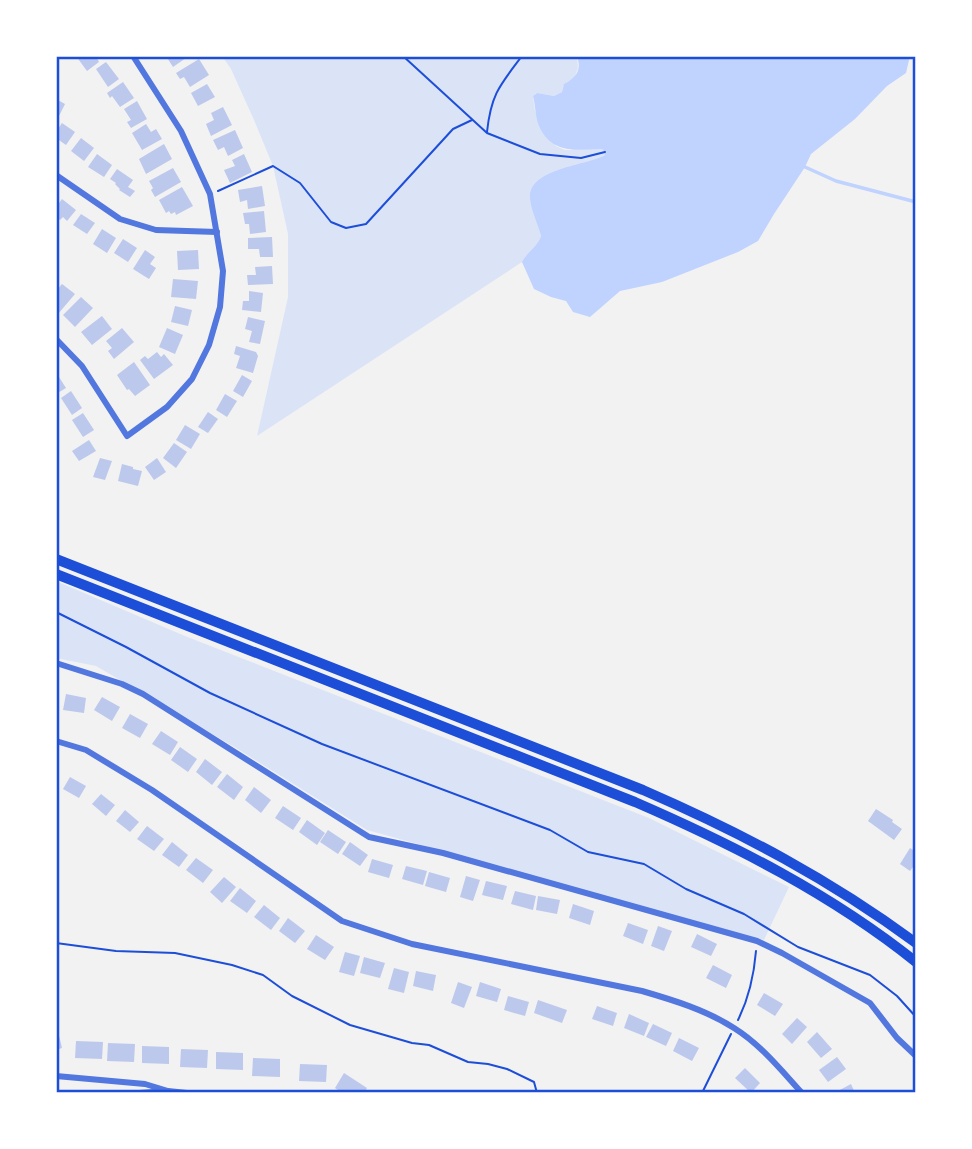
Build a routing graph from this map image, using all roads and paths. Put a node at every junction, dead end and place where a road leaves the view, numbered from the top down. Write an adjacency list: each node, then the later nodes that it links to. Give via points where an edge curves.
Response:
1 (133, 56): 8 (street, via 181,131)
2 (403, 56): 4 (path)
3 (522, 56): 5 (path, via 498,88)
4 (472, 120): 5 (path); 8 (path, via 453,129 366,224 346,228 331,222 300,183 272,166)
5 (486, 133): 6 (path, via 540,154 581,158)
6 (605, 152)
7 (56, 176): 9 (street, via 120,219 156,230)
8 (210, 194): 9 (street)
9 (217, 232): 10 (street, via 223,271 220,307 209,345 191,379 167,407 127,436 82,366)
10 (56, 339)
11 (56, 559): 17 (main road, via 699,815 823,880)
12 (56, 574): 18 (main road, via 693,827 815,892)
13 (56, 612): 19 (path, via 322,744 550,830 588,852 644,863 798,947 870,975)
14 (56, 663): 20 (street, via 143,694 369,837 443,853 757,941 870,1003)
15 (56, 741): 26 (street, via 86,750 152,790 342,921 412,944 674,1000 735,1028)
16 (56, 943): 25 (path, via 175,953 232,965 263,975 292,996 349,1025 429,1045 468,1062 507,1069 534,1082)
17 (916, 943)
18 (916, 962)
19 (916, 1017)
20 (916, 1056)
21 (56, 1076): 22 (street, via 145,1084)
22 (168, 1091): 23 (street); 24 (street)
23 (139, 1093)
24 (187, 1093)
25 (537, 1093)
26 (802, 1093)

